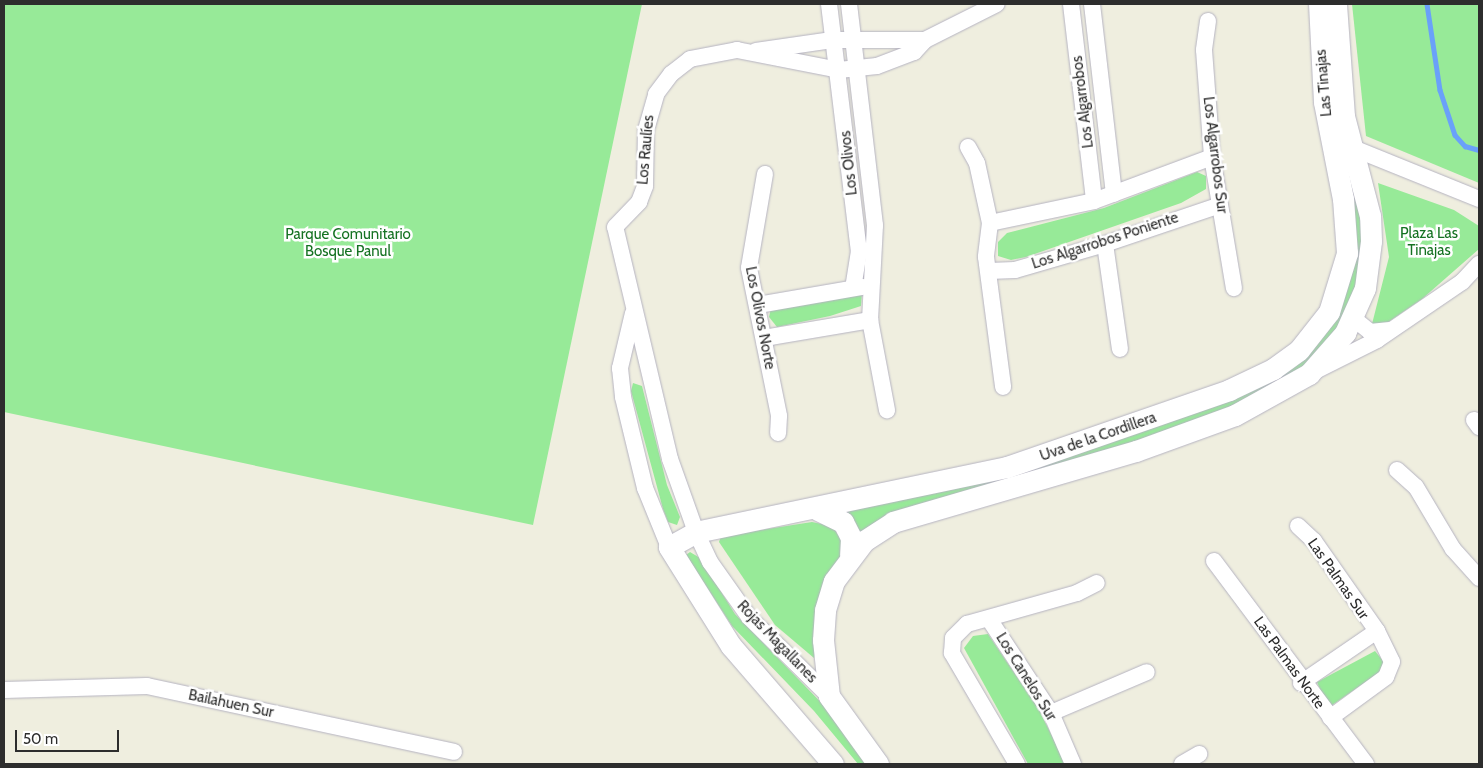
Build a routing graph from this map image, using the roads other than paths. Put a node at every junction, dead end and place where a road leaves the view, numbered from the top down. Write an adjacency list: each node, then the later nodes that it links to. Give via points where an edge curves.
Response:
1 (829, 4): 10 (street, Los Olivos)
2 (849, 4): 9 (street, Los Olivos)
3 (1072, 4): 21 (street, Los Algarrobos)
4 (1092, 4): 19 (street, Los Algarrobos)
5 (1319, 4): 15 (street, Las Tinajas)
6 (1336, 4): 15 (street, Las Tinajas)
7 (993, 5): 11 (street, Los Raulíes)
8 (1208, 21): 17 (street, Los Algarrobos Sur, via 1204,50)
9 (854, 39): 10 (street, Los Raulíes); 11 (street, Los Raulíes); 13 (street, Los Olivos)
10 (832, 40): 12 (street, Los Raulíes); 14 (street, Los Olivos)
11 (925, 40): 13 (street, Los Raulíes, via 914,52 892,63)
12 (749, 52): 14 (street, Los Raulíes); 23 (street, Los Raulíes, via 701,54 680,66 662,83 647,118 645,186 639,202)
13 (860, 68): 14 (street, Los Raulíes); 28 (street, Los Olivos, via 875,224)
14 (839, 70): 29 (street, Los Olivos, via 859,251)
15 (1341, 144): 20 (street); 33 (street, Uva de la Cordillera, via 1370,216 1371,240 1365,288); 43 (street, Uva de la Cordillera, via 1347,229 1345,268 1329,312 1286,361 1229,390 1088,442 1007,467)
16 (968, 147): 24 (street, via 977,163)
17 (1212, 157): 19 (street); 22 (street, Los Algarrobos Sur)
18 (765, 174): 31 (street, Los Olivos Norte, via 749,254)
19 (1114, 194): 21 (street)
20 (1479, 199)
21 (1094, 201): 24 (street)
22 (1220, 205): 25 (street, Los Algarrobos Poniente); 30 (street, Los Algarrobos Sur)
23 (620, 219): 32 (street, Rojas Magallanes, via 614,234)
24 (990, 223): 27 (street)
25 (1105, 244): 27 (street, Los Algarrobos Poniente, via 1015,270); 37 (street)
26 (1479, 264): 35 (street, Uva de la Cordillera, via 1462,282)
27 (989, 271): 39 (street)
28 (873, 286): 29 (street); 34 (street, Los Olivos)
29 (853, 287): 31 (street)
30 (1234, 288)
31 (758, 305): 36 (street, Los Olivos Norte)
32 (634, 310): 45 (street, Rojas Magallanes, via 680,494); 46 (street, Rojas Magallanes, via 620,368 623,397 645,488)
33 (1353, 318): 35 (street, via 1370,332); 38 (street, Uva de la Cordillera)
34 (870, 320): 36 (street); 40 (street, Los Olivos)
35 (1392, 329): 38 (street, Uva de la Cordillera, via 1354,354)
36 (764, 338): 41 (street, Los Olivos Norte, via 779,416)
37 (1120, 349)
38 (1309, 374): 47 (street, Uva de la Cordillera, via 1235,415 1136,451 893,522)
39 (1003, 387)
40 (887, 410)
41 (778, 432)
42 (1397, 470): 49 (street, via 1416,486 1453,549)
43 (818, 510): 45 (street, Uva de la Cordillera); 47 (street, via 843,522 851,538)
44 (1298, 526): 52 (street, Las Palmas Sur, via 1314,541)
45 (696, 532): 46 (street, Uva de la Cordillera); 56 (street, Rojas Magallanes, via 710,562 749,616)
46 (669, 547): 61 (street, Rojas Magallanes, via 726,639)
47 (850, 555): 56 (street, Uva de la Cordillera, via 834,581 825,610)
48 (1214, 560): 54 (street, Las Palmas Norte)
49 (1479, 578)
50 (1097, 583): 51 (street)
51 (989, 619): 57 (street, Los Canelos Sur); 63 (street, via 958,631 952,653)
52 (1377, 631): 54 (street); 58 (street, Las Palmas Sur, via 1390,650 1392,662 1386,677)
53 (1147, 672): 57 (street)
54 (1301, 683): 58 (street, Las Palmas Norte)
55 (4, 690): 59 (street, Bailahuen Sur, via 147,686)
56 (828, 696): 62 (street, Rojas Magallanes)
57 (1051, 713): 64 (street, Los Canelos Sur)
58 (1330, 718): 66 (street, Las Palmas Norte)
59 (454, 752)
60 (1199, 754): 65 (street)
61 (833, 764)
62 (878, 764)
63 (1017, 764)
64 (1073, 764)
65 (1182, 764)
66 (1366, 764)

